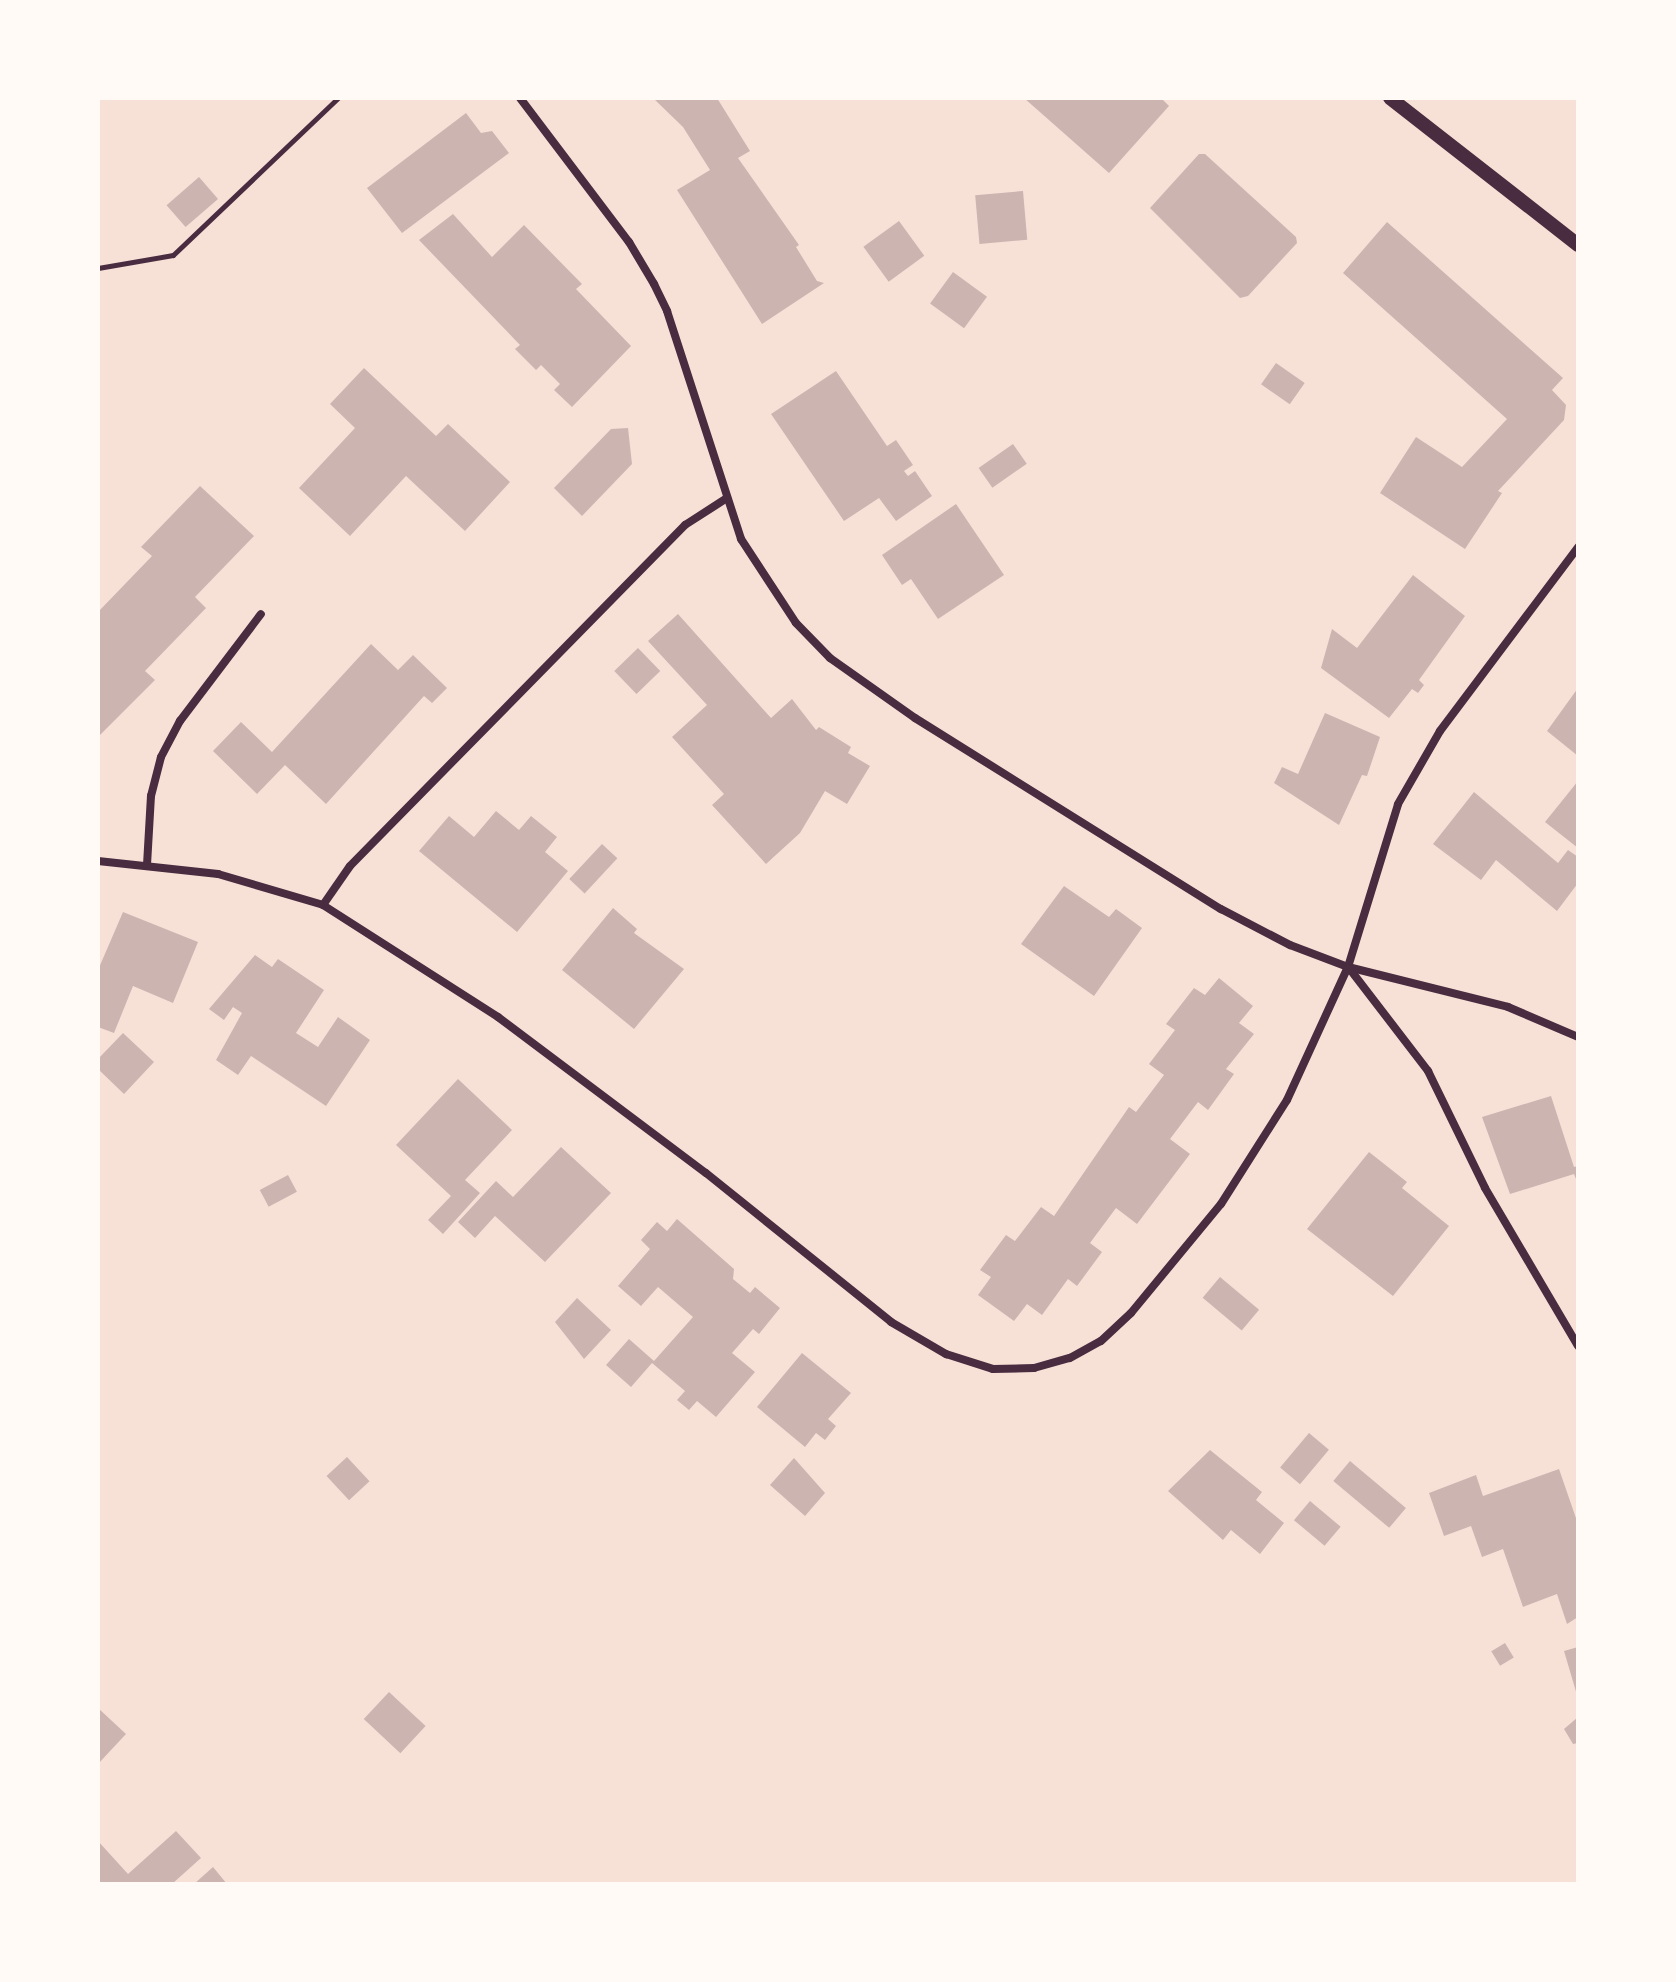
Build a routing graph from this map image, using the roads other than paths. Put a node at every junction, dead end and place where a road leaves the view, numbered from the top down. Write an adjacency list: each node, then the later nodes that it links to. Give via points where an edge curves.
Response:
1 (520, 98): 4 (street, via 629,242 654,284)
2 (1390, 98): 3 (street)
3 (1578, 245)
4 (727, 498): 9 (street, via 674,536 350,866); 10 (street, via 741,539 796,623 830,658 915,718 1221,909 1290,945)
5 (1578, 547): 10 (street, via 1440,731 1398,804)
6 (261, 614): 8 (street, via 180,721 161,757 151,796)
7 (98, 861): 8 (street)
8 (147, 865): 9 (street, via 218,874)
9 (323, 905): 10 (street, via 498,1017 706,1173 891,1322 946,1354 993,1369 1034,1368 1070,1358 1101,1341 1131,1313 1221,1204 1287,1100)
10 (1348, 967): 11 (street, via 1508,1007); 12 (street, via 1428,1071 1485,1188)
11 (1578, 1037)
12 (1578, 1346)

